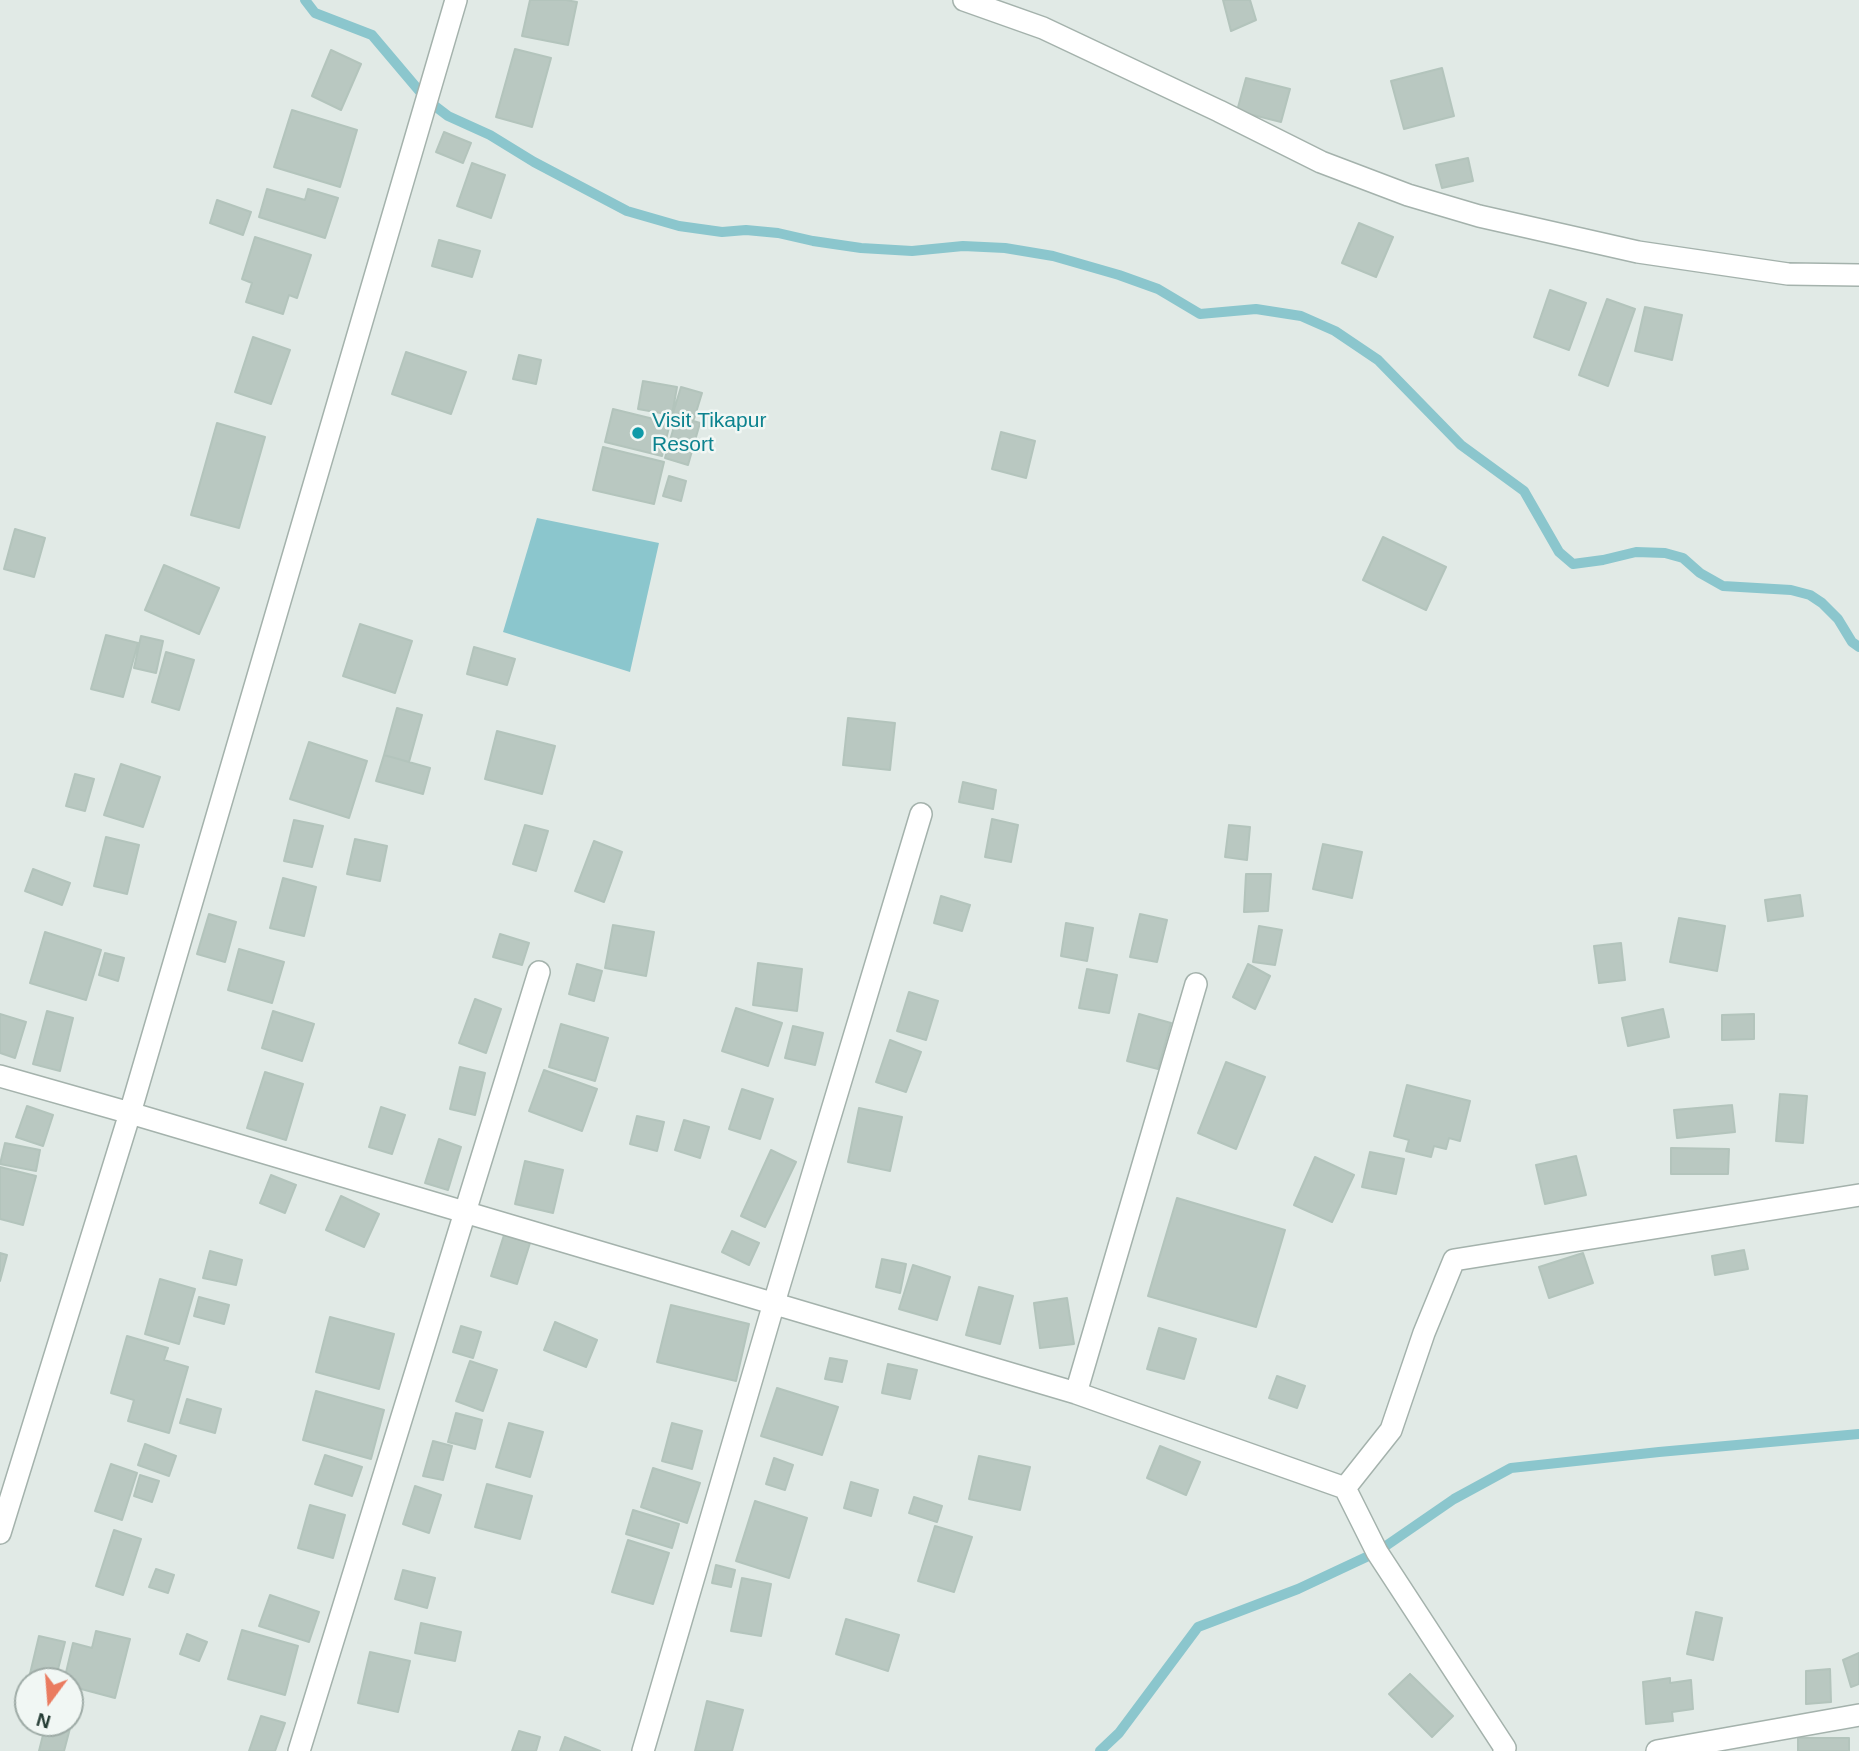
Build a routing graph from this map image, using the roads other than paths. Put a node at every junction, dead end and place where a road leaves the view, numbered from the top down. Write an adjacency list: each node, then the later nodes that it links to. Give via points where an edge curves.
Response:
1 (456, 0): 8 (street)
2 (964, 0): 3 (street, via 1043,28 1321,162 1408,195 1638,252 1788,274)
3 (1859, 275)
4 (921, 814): 11 (street)
5 (539, 972): 10 (street)
6 (1196, 984): 12 (street)
7 (0, 1076): 8 (street)
8 (131, 1113): 10 (street); 14 (street)
9 (1859, 1195): 13 (street, via 1454,1260 1423,1333 1391,1430)
10 (465, 1212): 11 (street); 17 (street)
11 (774, 1303): 12 (street); 18 (street)
12 (1076, 1393): 13 (street)
13 (1346, 1488): 16 (street, via 1377,1552)
14 (0, 1533)
15 (1859, 1716): 19 (street)
16 (1511, 1750)
17 (299, 1751)
18 (643, 1751)
19 (1657, 1751)

